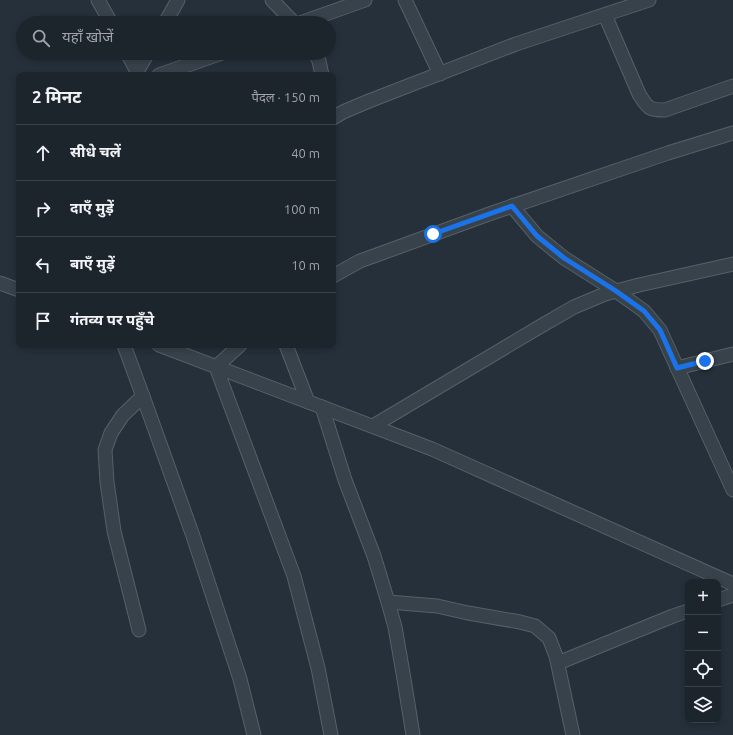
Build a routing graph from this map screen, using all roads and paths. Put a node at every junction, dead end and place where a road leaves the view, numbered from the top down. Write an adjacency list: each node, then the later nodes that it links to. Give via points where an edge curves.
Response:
1 (98, 0): 8 (street)
2 (178, 0): 9 (street)
3 (272, 0): 10 (street)
4 (365, 0): 11 (street)
5 (405, 0): 20 (street)
6 (649, 0): 7 (street)
7 (605, 15): 20 (street, via 516,44); 21 (street, via 639,94 646,106 653,110 665,110)
8 (107, 16)
9 (169, 16)
10 (287, 16)
11 (320, 16)
12 (131, 60): 16 (street)
13 (144, 60): 17 (street)
14 (202, 60): 18 (street)
15 (318, 60): 19 (street)
16 (137, 72)
17 (138, 72)
18 (168, 72)
19 (321, 72)
20 (440, 74): 22 (street)
21 (733, 86)
22 (336, 116)
23 (733, 133): 24 (street)
24 (512, 206): 26 (street, via 360,261); 29 (street, via 537,236 564,258)
25 (733, 264): 29 (street)
26 (336, 274)
27 (0, 283): 28 (street)
28 (16, 289)
29 (616, 291): 36 (street, via 644,311 660,330); 40 (street, via 574,307)
30 (125, 348): 37 (street)
31 (167, 348): 35 (street)
32 (237, 348): 35 (street)
33 (287, 348): 38 (street)
34 (733, 354): 36 (street)
35 (216, 367): 38 (street); 50 (street, via 294,576 318,668)
36 (677, 368): 41 (street)
37 (143, 396): 47 (street, via 123,415 111,433 105,450 114,531); 49 (street, via 240,679)
38 (308, 402): 39 (street)
39 (322, 407): 40 (street); 45 (street)
40 (373, 426): 42 (street, via 432,449)
41 (733, 490)
42 (733, 584)
43 (733, 595): 44 (street)
44 (721, 599)
45 (388, 602): 48 (street, via 437,606 535,626 549,638); 51 (street, via 402,665)
46 (685, 612): 48 (street)
47 (139, 630)
48 (558, 664): 52 (street)
49 (254, 735)
50 (331, 735)
51 (413, 735)
52 (573, 735)

